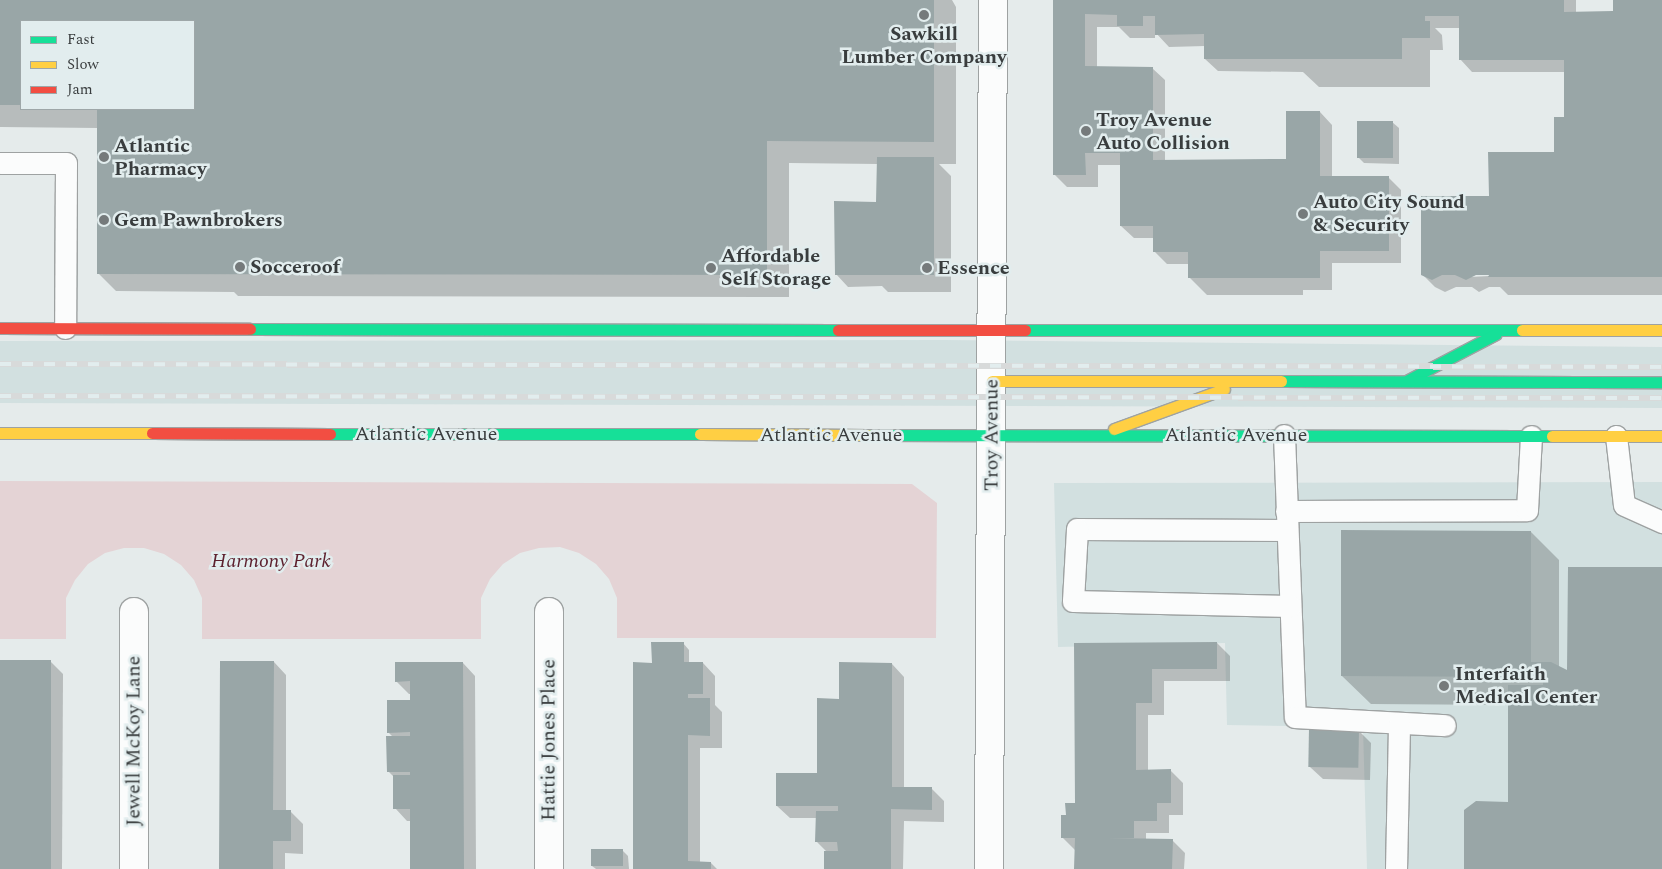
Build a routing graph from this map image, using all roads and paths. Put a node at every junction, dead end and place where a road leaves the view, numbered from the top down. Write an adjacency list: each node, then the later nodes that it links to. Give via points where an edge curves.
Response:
1 (993, 0): 5 (street, Troy Avenue)
2 (0, 163): 4 (lane, via 66,163)
3 (0, 328): 4 (main road)
4 (66, 328): 5 (main road)
5 (992, 330): 7 (main road); 8 (street, Troy Avenue)
6 (1662, 330): 7 (main road)
7 (1501, 332): 9 (main road)
8 (992, 381): 11 (main road); 13 (street, Troy Avenue)
9 (1405, 382): 10 (main road); 11 (main road)
10 (1662, 382)
11 (1242, 383): 15 (main road)
12 (0, 433): 13 (main road, Atlantic Avenue)
13 (992, 435): 15 (main road, Atlantic Avenue); 28 (street, Troy Avenue)
14 (1284, 435): 15 (main road, Atlantic Avenue); 16 (main road, Atlantic Avenue); 19 (lane)
15 (1096, 436)
16 (1531, 436): 17 (main road, Atlantic Avenue); 19 (lane, via 1527,510)
17 (1616, 436): 18 (main road, Atlantic Avenue); 20 (lane, via 1624,505)
18 (1662, 436)
19 (1286, 520): 21 (lane); 21 (lane, via 1077,529 1073,601)
20 (1662, 522)
21 (1290, 606): 24 (lane, via 1295,718)
22 (134, 612): 26 (street, Jewell McKoy Lane)
23 (549, 612): 27 (street, Hattie Jones Place)
24 (1399, 723): 25 (lane); 29 (lane)
25 (1444, 725)
26 (134, 869)
27 (549, 869)
28 (989, 869)
29 (1396, 869)

